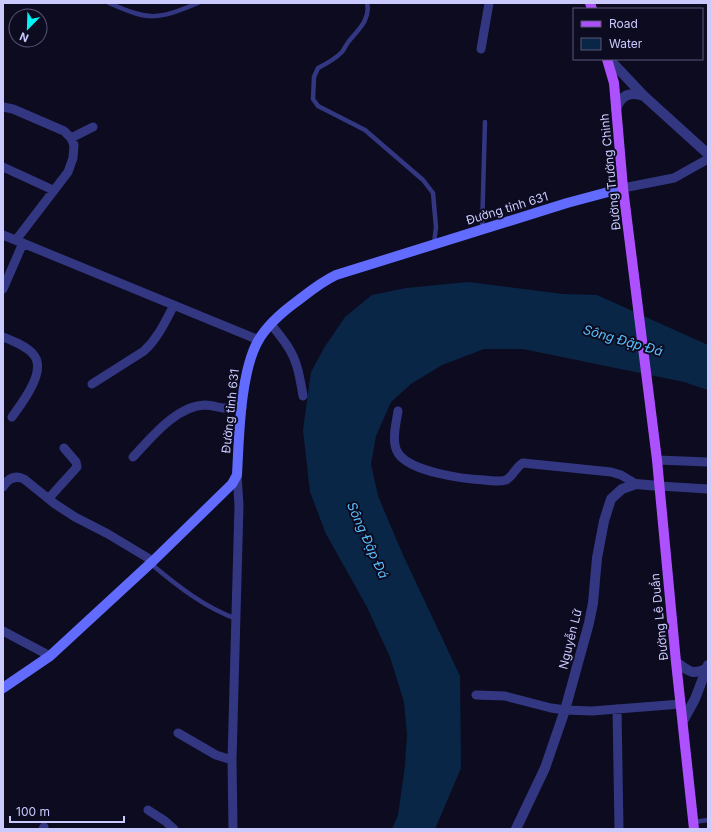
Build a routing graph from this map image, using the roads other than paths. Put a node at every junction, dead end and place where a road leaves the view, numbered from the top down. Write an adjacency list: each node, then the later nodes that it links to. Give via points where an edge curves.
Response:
1 (109, 3): 2 (lane, via 152,17 173,13)
2 (198, 3)
3 (367, 3): 22 (lane, via 367,16 357,33 341,52 315,72 312,99 318,106 365,130 432,189 436,227)
4 (490, 3): 5 (street)
5 (481, 49)
6 (608, 60): 10 (main road, Đường Trường Chinh, via 614,83)
7 (609, 60): 8 (street)
8 (644, 96): 10 (street, via 628,94 618,102); 14 (street)
9 (3, 107): 13 (street, via 64,131)
10 (616, 108): 17 (main road, Đường Trường Chinh)
11 (486, 122): 19 (lane)
12 (93, 127): 13 (street)
13 (71, 138): 18 (street, via 74,145 71,165)
14 (708, 154)
15 (708, 159): 17 (street, via 674,178)
16 (3, 167): 18 (street)
17 (623, 188): 19 (main road, Đường tỉnh 631); 30 (main road, Đường Trường Chinh)
18 (54, 190): 21 (street)
19 (482, 229): 22 (main road, Đường tỉnh 631)
20 (3, 235): 21 (street)
21 (19, 241): 23 (street); 24 (street)
22 (434, 244): 25 (main road, Đường tỉnh 631, via 336,275 310,290)
23 (3, 288)
24 (174, 305): 27 (street); 28 (street, via 151,345)
25 (271, 324): 27 (main road, Đường tỉnh 631); 29 (street, via 294,357)
26 (3, 337): 33 (street, via 33,354 38,365 31,388)
27 (259, 340): 31 (main road, Đường tỉnh 631, via 249,362)
28 (92, 384)
29 (302, 396)
30 (650, 403): 36 (main road, Đường Lê Duẩn)
31 (242, 408): 35 (street, via 206,405 189,409 166,424); 38 (main road, Đường tỉnh 631)
32 (398, 411): 39 (street, via 395,438 400,456 414,465 442,474 467,479 503,480 510,477 523,463 611,472)
33 (12, 417)
34 (64, 448): 43 (street, via 77,467)
35 (133, 457)
36 (657, 460): 37 (street); 40 (main road, Đường Lê Duẩn)
37 (708, 462)
38 (237, 475): 44 (main road, via 226,491); 45 (street)
39 (636, 484): 40 (street, Nguyễn Lữ); 54 (street, Nguyễn Lữ, via 622,489 611,499 598,558 589,623)
40 (659, 486): 42 (street); 48 (main road, Đường Lê Duẩn)
41 (3, 487): 43 (street, via 9,479 19,477)
42 (708, 489)
43 (49, 498): 44 (street, via 75,517 108,534)
44 (151, 562): 45 (lane, via 167,577 209,606); 47 (main road)
45 (237, 619): 57 (street)
46 (3, 631): 47 (street)
47 (50, 656): 50 (main road)
48 (676, 662): 49 (street, via 692,672 701,671); 52 (main road, Đường Lê Duẩn)
49 (708, 666): 55 (street, via 696,699)
50 (3, 688)
51 (476, 695): 54 (street, via 505,696)
52 (681, 704): 53 (street); 55 (main road, Đường Lê Duẩn)
53 (617, 709): 54 (street); 64 (street)
54 (566, 710): 63 (street, Nguyễn Lữ, via 545,768)
55 (683, 722): 60 (main road, Đường Lê Duẩn)
56 (178, 733): 57 (street, via 216,755)
57 (232, 760): 62 (street)
58 (148, 810): 61 (street)
59 (708, 820): 60 (lane)
60 (694, 826)
61 (174, 829)
62 (233, 829)
63 (516, 829)
64 (619, 829)

